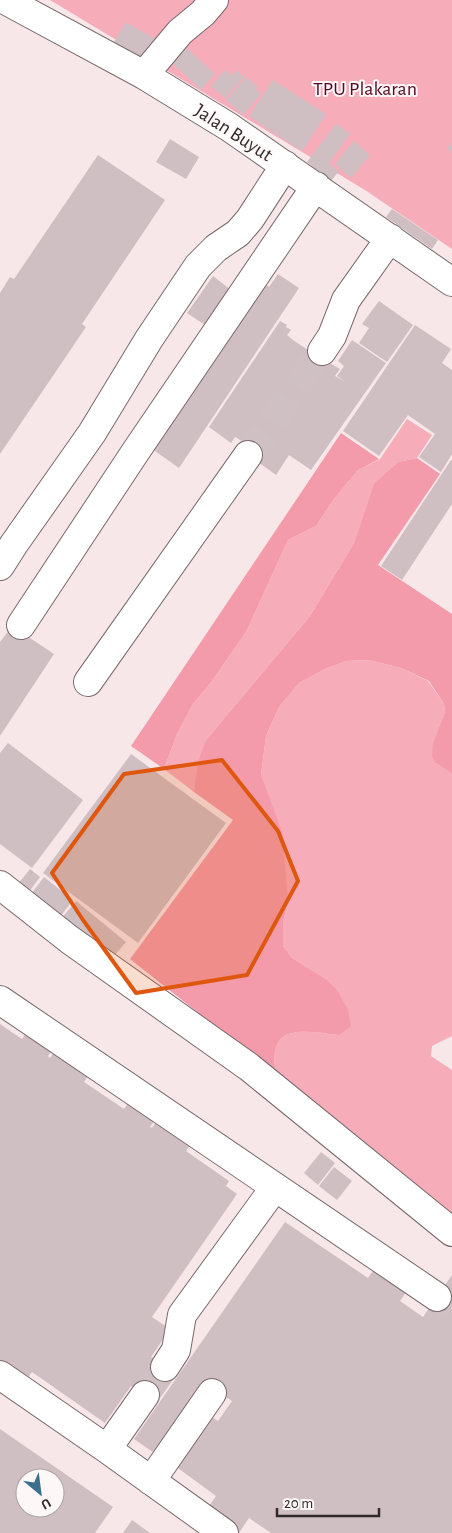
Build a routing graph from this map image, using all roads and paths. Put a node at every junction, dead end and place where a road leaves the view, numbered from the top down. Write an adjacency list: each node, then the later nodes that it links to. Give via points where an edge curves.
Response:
1 (4, 0): 3 (street, Jalan Buyut)
2 (214, 0): 3 (street, via 203,14 180,32)
3 (144, 75): 4 (street, Jalan Buyut)
4 (285, 165): 5 (street, Jalan Buyut); 10 (street, via 238,232 198,266 92,433)
5 (316, 186): 6 (street, Jalan Buyut); 11 (street, via 136,450)
6 (390, 238): 7 (street, Jalan Buyut); 8 (street, via 346,300 332,336)
7 (452, 282)
8 (322, 351)
9 (248, 456): 12 (street)
10 (0, 566)
11 (22, 625)
12 (88, 682)
13 (0, 885): 16 (street, via 70,940 249,1068)
14 (0, 1000): 15 (street)
15 (275, 1187): 17 (street); 18 (street, via 182,1315 176,1350)
16 (452, 1232)
17 (437, 1297)
18 (165, 1366)
19 (0, 1376): 22 (street)
20 (212, 1393): 23 (street)
21 (145, 1395): 22 (street)
22 (107, 1449): 23 (street)
23 (151, 1481): 24 (street)
24 (224, 1533)

